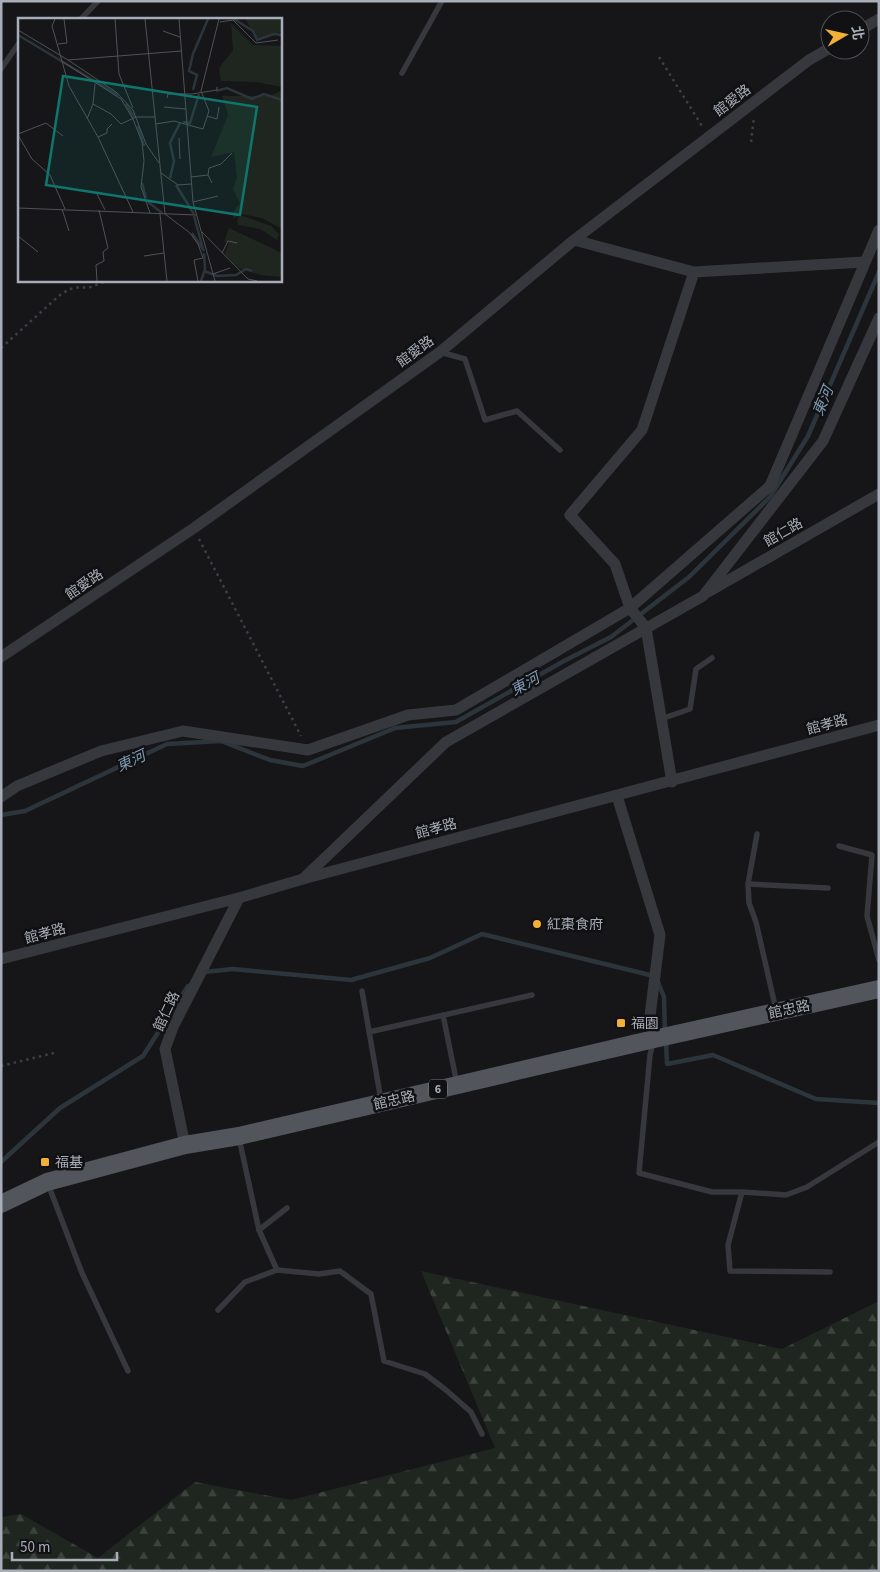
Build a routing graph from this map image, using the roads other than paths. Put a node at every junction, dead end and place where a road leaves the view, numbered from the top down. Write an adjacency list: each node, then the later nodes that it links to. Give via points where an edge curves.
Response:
1 (98, 1): 3 (lane)
2 (442, 1): 7 (lane)
3 (83, 18)
4 (18, 44): 6 (lane)
5 (820, 54): 9 (street, 館愛路)
6 (1, 69)
7 (402, 73)
8 (879, 230): 10 (street)
9 (574, 240): 11 (street); 13 (street, 館愛路)
10 (864, 262): 11 (street); 17 (street, via 770,486)
11 (694, 272): 17 (street, via 642,430 570,515 615,564)
12 (879, 318): 16 (street, via 824,441)
13 (440, 352): 14 (lane, via 466,359 485,420 517,411); 19 (street, 館愛路, via 194,528)
14 (560, 450)
15 (879, 494): 16 (street, 館仁路)
16 (702, 596): 18 (street, 館仁路)
17 (630, 608): 18 (street); 25 (street, via 456,710 408,715 308,750 183,731 101,751 17,786)
18 (646, 628): 21 (street); 28 (street, 館仁路, via 446,742)
19 (1, 657)
20 (712, 658): 21 (lane, via 696,670 690,709)
21 (661, 719): 23 (street)
22 (879, 725): 23 (street, 館孝路)
23 (672, 782): 24 (street, 館孝路)
24 (618, 796): 28 (street, 館孝路); 40 (street, via 660,935 650,1016)
25 (1, 797)
26 (757, 834): 29 (lane)
27 (840, 846): 33 (lane, via 872,855 867,916)
28 (303, 879): 31 (street, 館孝路)
29 (748, 884): 30 (lane); 37 (lane, via 749,903)
30 (828, 888)
31 (239, 898): 32 (street, 館孝路); 45 (street, 館仁路, via 165,1049)
32 (1, 959)
33 (879, 960)
34 (879, 989): 37 (main road, 館忠路 / 6)
35 (362, 991): 39 (lane)
36 (532, 995): 38 (lane)
37 (776, 1012): 40 (main road, 館忠路 / 6)
38 (443, 1015): 39 (lane); 41 (lane)
39 (369, 1032): 42 (lane)
40 (654, 1039): 41 (main road, 館忠路 / 6); 47 (lane, via 639,1173 712,1192)
41 (457, 1085): 42 (main road, 館忠路 / 6)
42 (382, 1102): 43 (main road, 館忠路 / 6)
43 (239, 1136): 45 (main road, 館忠路 / 6); 50 (lane)
44 (879, 1142): 47 (lane, via 807,1187 786,1195)
45 (185, 1145): 46 (main road, 館忠路 / 6)
46 (47, 1182): 48 (main road, 館忠路 / 6); 54 (lane, via 82,1273)
47 (742, 1192): 52 (lane, via 728,1245 730,1271)
48 (1, 1204)
49 (287, 1208): 50 (lane)
50 (260, 1230): 51 (lane)
51 (277, 1270): 53 (lane, via 245,1282); 55 (lane, via 319,1274 340,1271 371,1294 384,1361 425,1374 471,1412)
52 (830, 1272)
53 (218, 1310)
54 (128, 1371)
55 (482, 1434)

